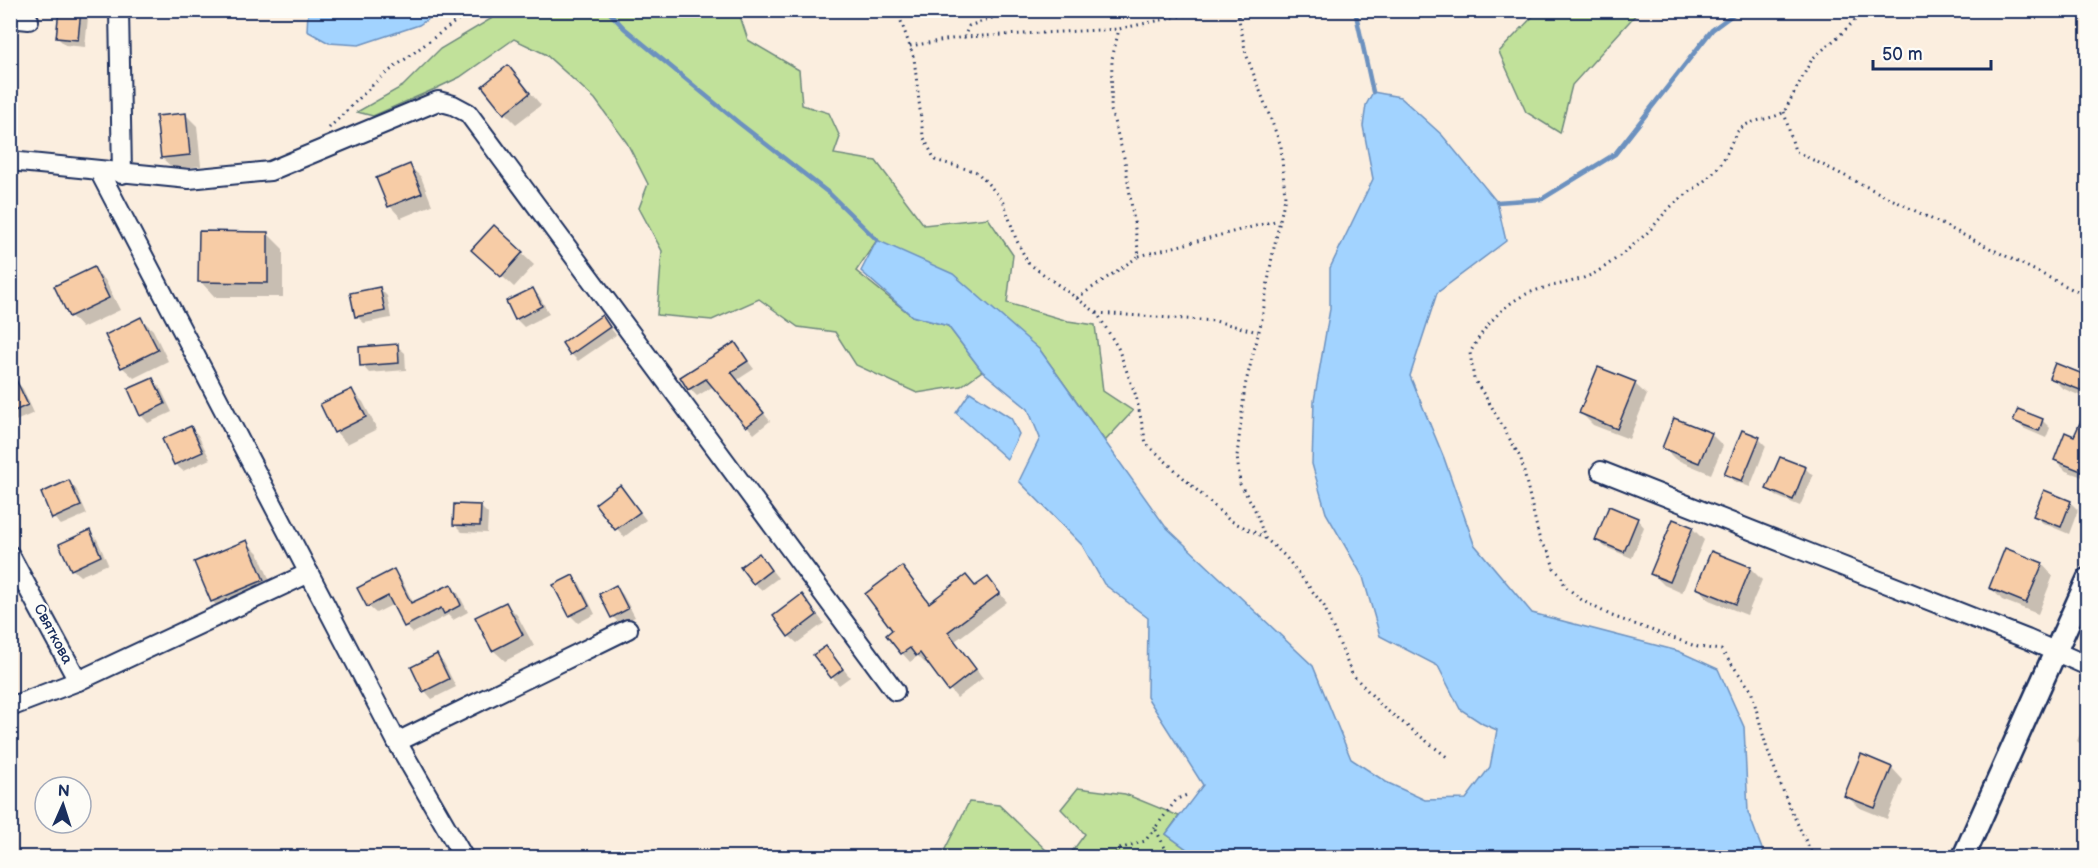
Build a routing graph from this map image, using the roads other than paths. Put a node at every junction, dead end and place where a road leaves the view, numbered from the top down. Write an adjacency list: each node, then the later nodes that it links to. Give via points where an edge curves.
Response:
1 (119, 10): 6 (street)
2 (10, 18): 3 (street)
3 (29, 20)
4 (10, 161): 5 (street)
5 (99, 171): 6 (street); 9 (street)
6 (122, 174): 15 (street, via 189,179 270,171 438,101 468,113)
7 (1601, 471): 12 (street)
8 (10, 555): 14 (street, Святкова)
9 (309, 573): 14 (street); 17 (street)
10 (2088, 579): 12 (street)
11 (628, 630): 17 (street)
12 (2055, 651): 13 (street); 19 (street)
13 (2088, 666)
14 (78, 681): 16 (street)
15 (895, 691)
16 (10, 707)
17 (397, 742): 18 (street)
18 (464, 858)
19 (1963, 858)

